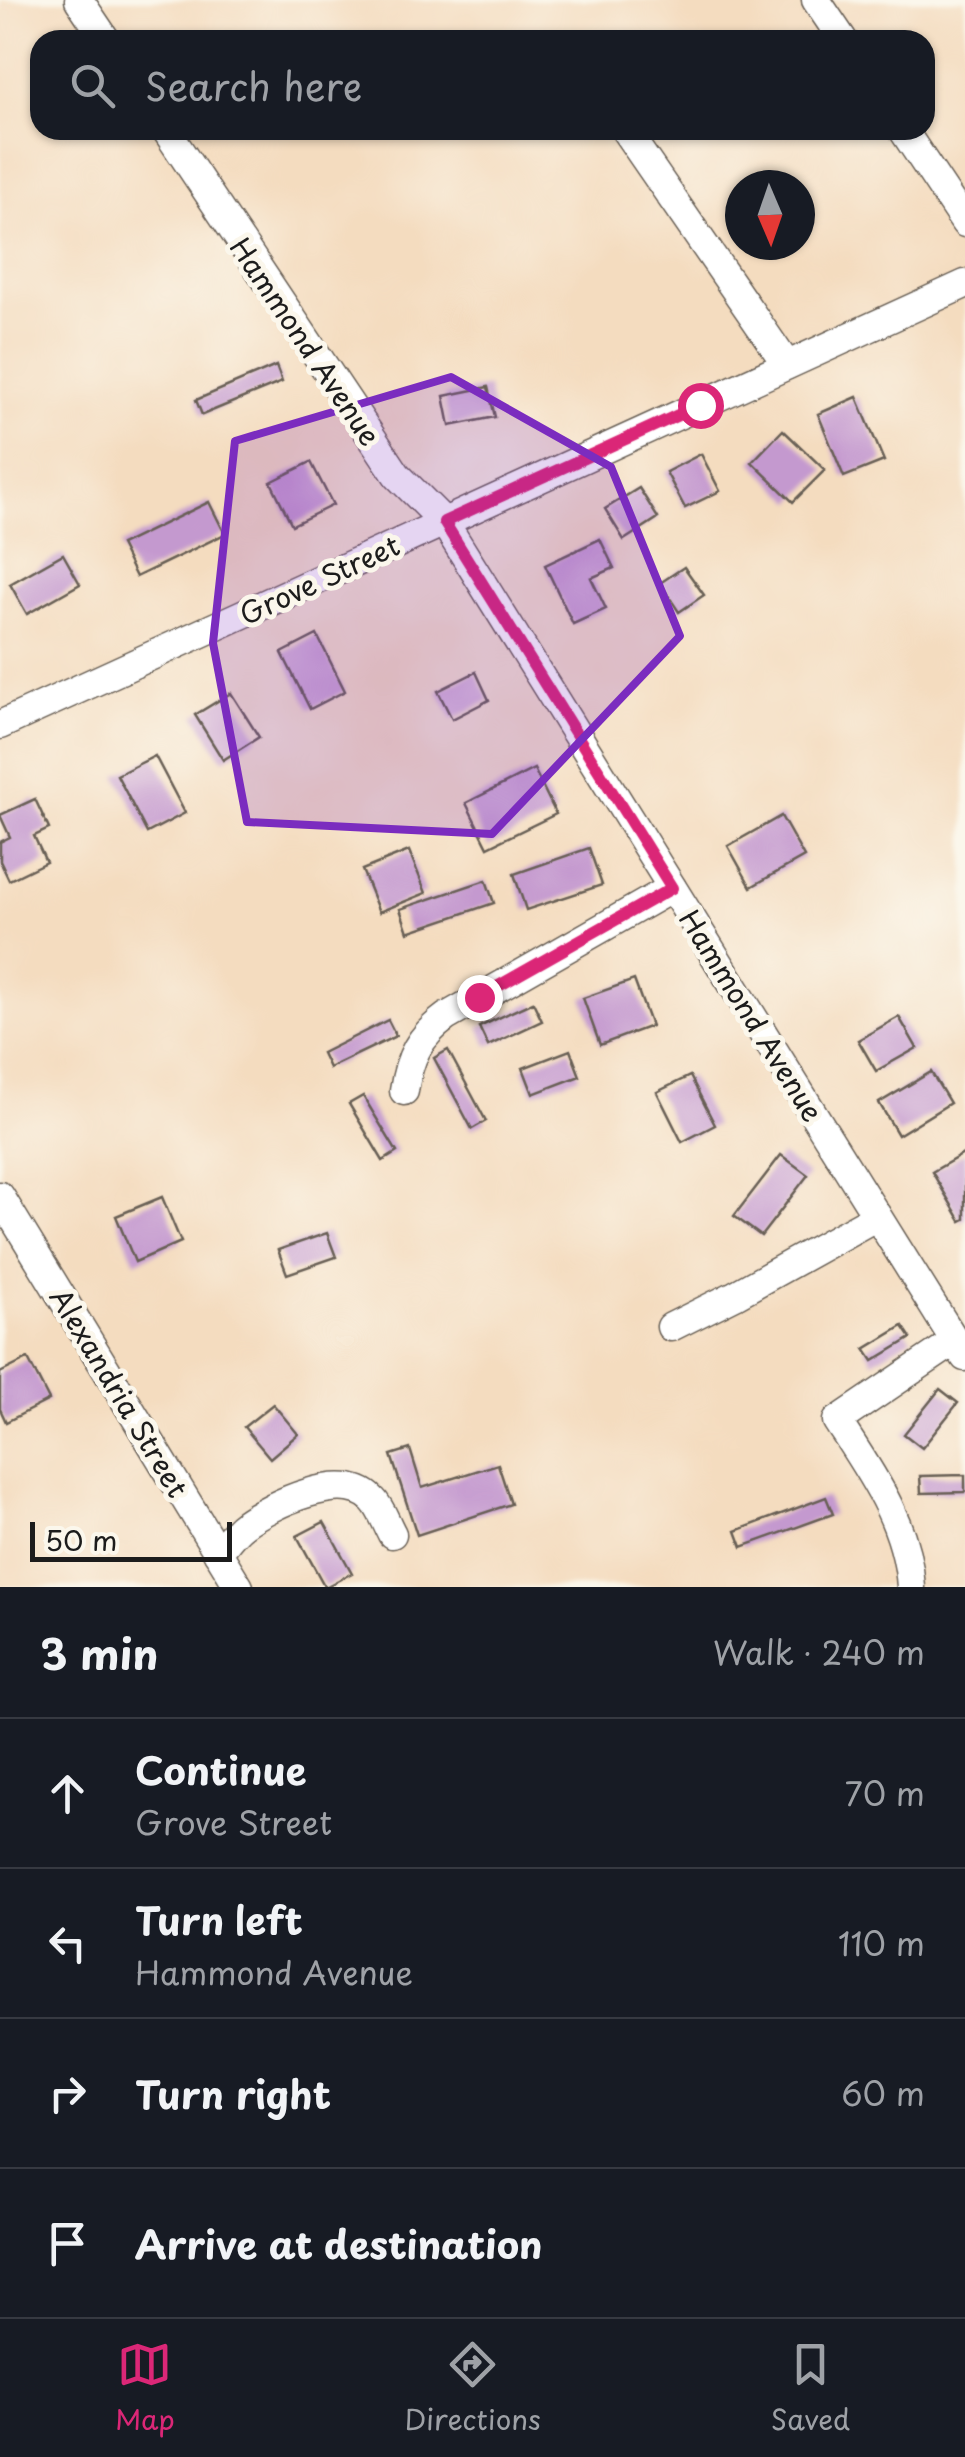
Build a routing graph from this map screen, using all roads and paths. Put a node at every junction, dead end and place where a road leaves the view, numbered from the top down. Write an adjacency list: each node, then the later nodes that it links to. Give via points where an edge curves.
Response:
1 (79, 0): 3 (street)
2 (816, 0): 4 (street)
3 (99, 30)
4 (836, 30)
5 (173, 140): 11 (street, Hammond Avenue, via 397,476)
6 (632, 140): 10 (street)
7 (910, 140): 8 (street)
8 (965, 223)
9 (965, 284): 10 (street, Grove Street)
10 (787, 365): 11 (street, Grove Street)
11 (444, 522): 12 (street, Grove Street); 13 (street, Hammond Avenue)
12 (0, 725)
13 (672, 888): 14 (street, via 446,1016 417,1046); 16 (street, Hammond Avenue)
14 (404, 1090)
15 (0, 1196): 20 (street, Alexandria Street)
16 (877, 1216): 17 (street); 18 (street, Hammond Avenue)
17 (671, 1327)
18 (960, 1349): 22 (street, via 837,1422 891,1509)
19 (392, 1534): 20 (street, via 372,1498 352,1488 321,1489 242,1526)
20 (218, 1553): 21 (street, Alexandria Street)
21 (239, 1587)
22 (911, 1587)

